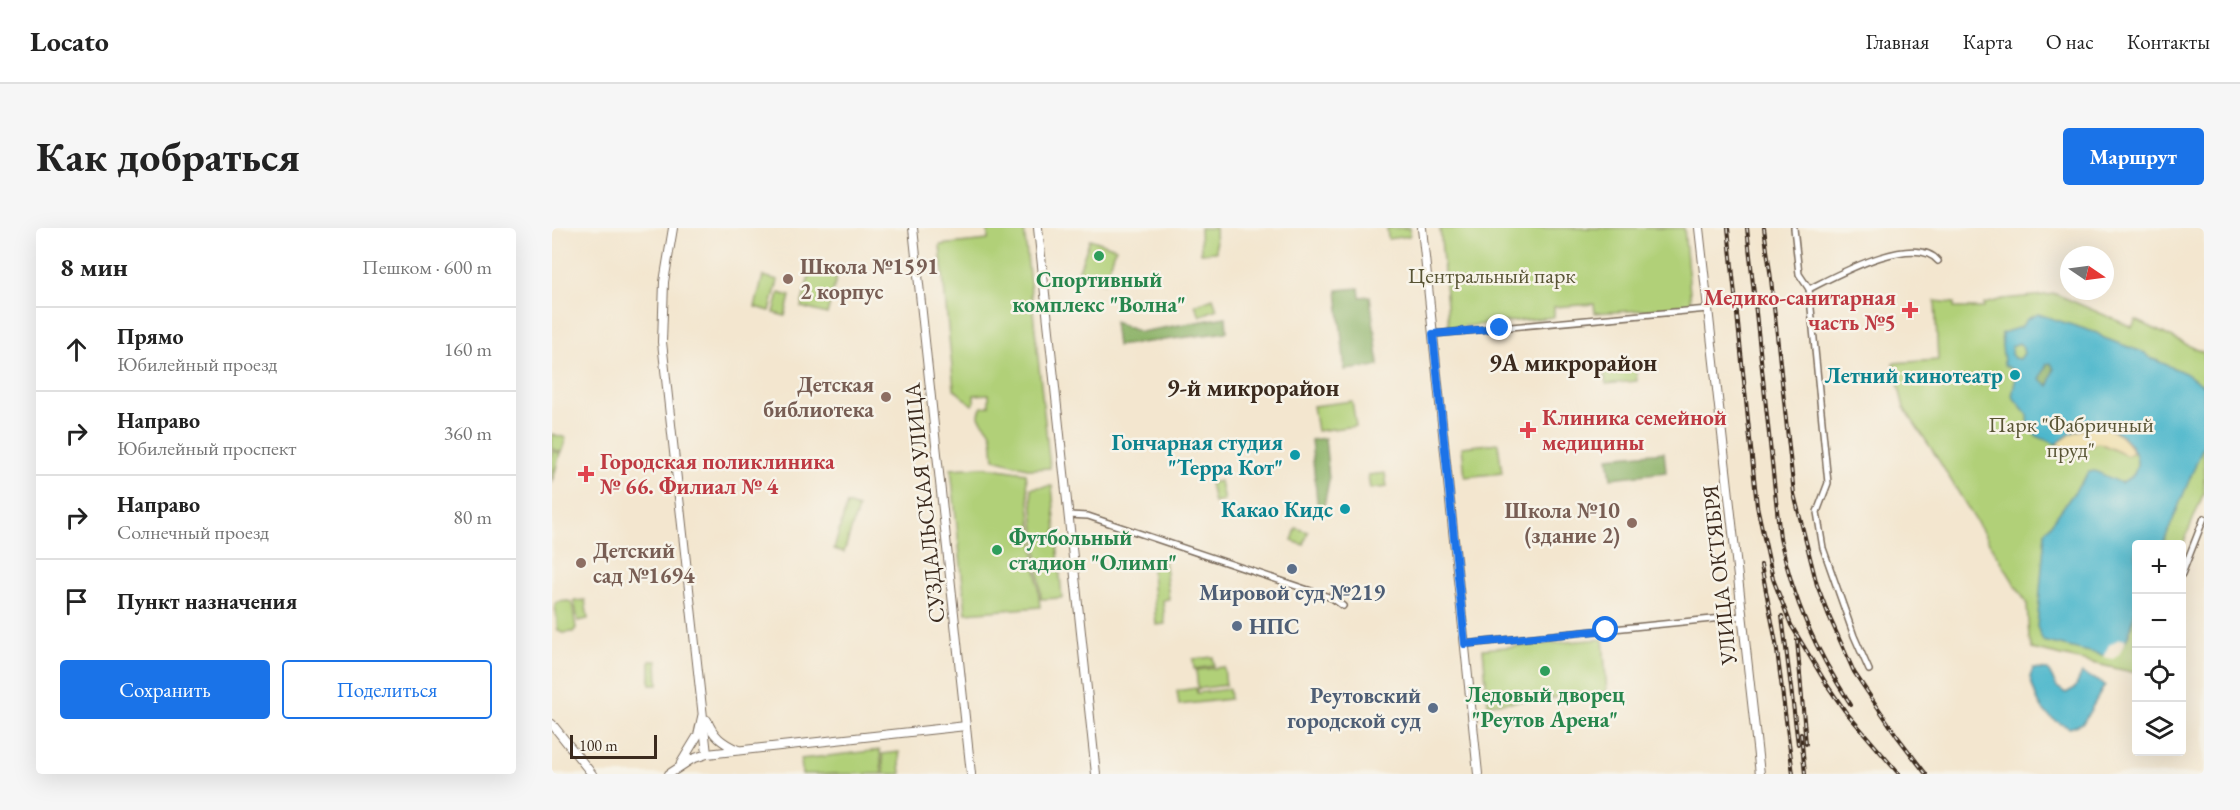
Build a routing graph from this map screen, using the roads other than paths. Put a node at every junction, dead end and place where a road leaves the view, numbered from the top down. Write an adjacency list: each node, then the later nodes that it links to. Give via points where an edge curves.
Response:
1 (673, 228): 18 (street, via 664,282 663,342)
2 (913, 228): 20 (street, СУЗДАЛЬСКАЯ УЛИЦА)
3 (1038, 228): 11 (street)
4 (1422, 228): 10 (street)
5 (1699, 228): 9 (street, УЛИЦА ОКТЯБРЯ)
6 (1794, 228): 8 (street, via 1798,274)
7 (1938, 261): 8 (street, via 1930,254 1913,251 1878,258)
8 (1809, 289): 17 (street, via 1828,483 1817,512 1823,549)
9 (1708, 309): 10 (street); 15 (street, УЛИЦА ОКТЯБРЯ)
10 (1433, 334): 16 (street)
11 (1068, 515): 14 (street, via 1088,516 1324,595); 27 (street)
12 (2204, 518): 13 (street)
13 (2186, 562)
14 (1342, 606)
15 (1742, 616): 16 (street); 29 (street, УЛИЦА ОКТЯБРЯ)
16 (1465, 644): 28 (street)
17 (1869, 670)
18 (704, 707): 21 (street, via 713,733); 22 (street); 23 (street, via 698,735)
19 (552, 724): 24 (street)
20 (966, 726): 21 (street); 26 (street, СУЗДАЛЬСКАЯ УЛИЦА)
21 (741, 751): 22 (street)
22 (707, 754): 23 (street)
23 (678, 767): 25 (street)
24 (592, 774)
25 (669, 774)
26 (971, 774)
27 (1096, 774)
28 (1478, 774)
29 (1760, 774)

